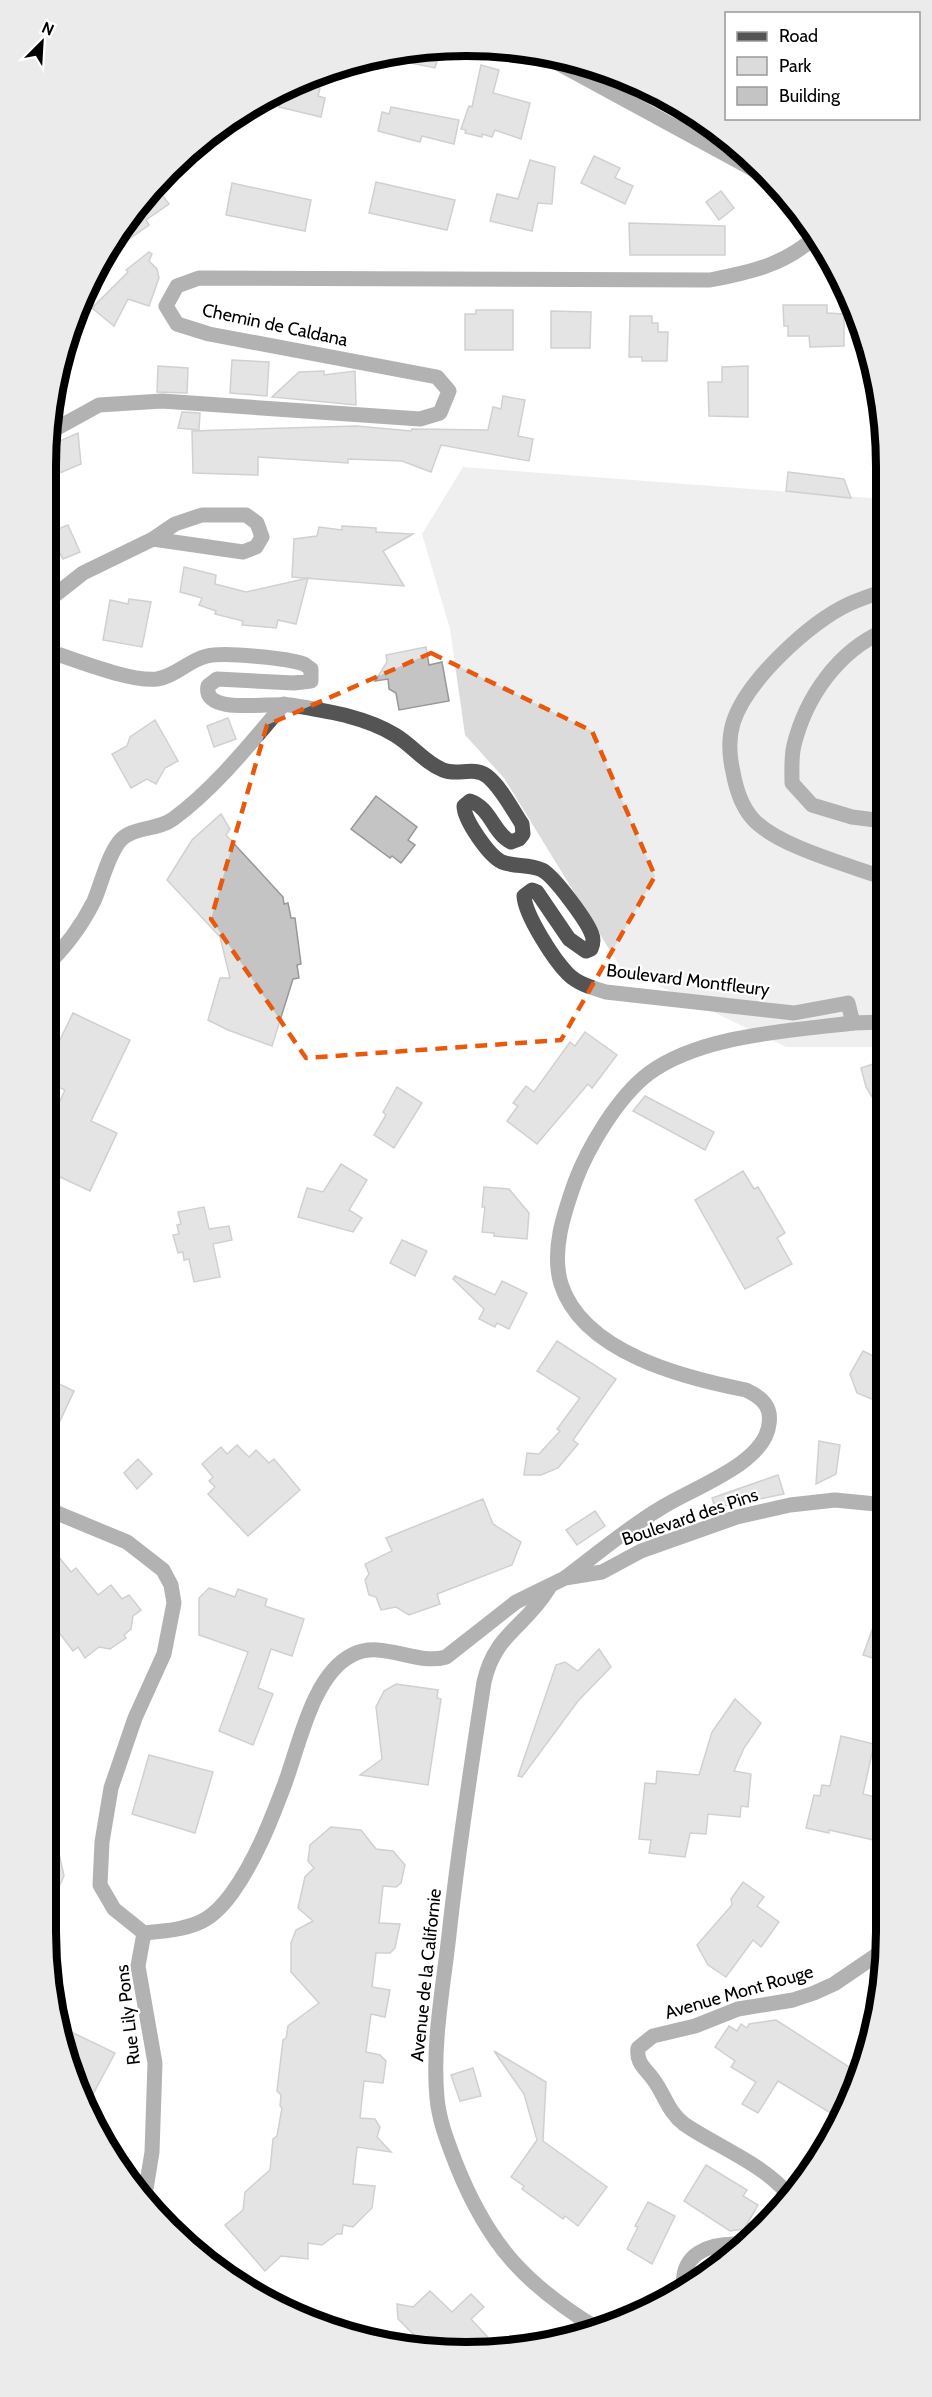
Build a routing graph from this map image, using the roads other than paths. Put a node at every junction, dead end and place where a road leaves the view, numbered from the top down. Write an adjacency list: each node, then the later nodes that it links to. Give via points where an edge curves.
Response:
1 (564, 67): 2 (street)
2 (745, 165)
3 (810, 242): 4 (street, Chemin de Caldana, via 796,254 752,272 710,280 199,278 177,286 166,306 177,324 209,334 437,377 449,391 440,413 420,419 162,401 99,405)
4 (57, 428)
5 (153, 539): 5 (street, via 175,524 202,515 246,515 258,524 262,537 256,547 243,552); 6 (street, via 83,573)
6 (56, 594)
7 (876, 594): 12 (street, via 848,604 806,632 773,665 747,695 733,722 728,750 736,791 753,819 783,841)
8 (876, 634): 11 (street, via 831,669 808,704 793,747 792,783 812,805 852,817)
9 (56, 653): 10 (street, Boulevard Montfleury, via 137,678 156,679 172,675 195,661 220,655 303,664 311,669 311,681 226,678 211,682 207,692 211,701 221,705)
10 (284, 704): 13 (street, via 237,759 171,821 125,836 80,925); 15 (street, Boulevard Montfleury, via 375,724 444,771 474,771 488,777 522,824 523,834 511,842 504,839 484,809 470,801 465,806 467,820 500,861 541,869 550,875 586,924 593,942 586,951 569,939 537,892 532,890 524,896 527,916 567,974 580,983 606,992 794,1013 848,1003)
11 (876, 819)
12 (876, 875)
13 (56, 954)
14 (876, 1022): 15 (street)
15 (853, 1023): 18 (street, via 740,1039 670,1061 632,1089 582,1163 558,1250 562,1285 575,1309 621,1350 653,1366 757,1395 767,1406 770,1418 768,1431 754,1454 660,1508)
16 (876, 1504): 18 (street, Boulevard des Pins, via 835,1500 737,1517 641,1551 602,1572)
17 (56, 1513): 20 (street, via 127,1542 163,1570 171,1585 174,1603 164,1654 135,1718 111,1788 102,1842 100,1885 114,1910)
18 (565, 1578): 19 (street, Boulevard des Pins)
19 (549, 1588): 20 (street, via 516,1602 446,1657 434,1660 368,1650 342,1662 314,1701 284,1786 243,1877 224,1903 201,1922 183,1929); 26 (street, Avenue de la Californie, via 536,1609 502,1639 484,1683 455,1874 442,1998 437,2100 442,2126 464,2182 491,2236 530,2281)
20 (144, 1933): 22 (street, Rue Lily Pons, via 138,1966 155,2063 152,2152)
21 (876, 1955): 23 (street, Avenue Mont Rouge, via 814,1994 738,2009 695,2026 653,2036 638,2048 640,2064 672,2113 736,2153)
22 (146, 2188)
23 (783, 2192)
24 (732, 2244): 25 (street, via 719,2243 697,2254)
25 (684, 2278)
26 (589, 2323)

